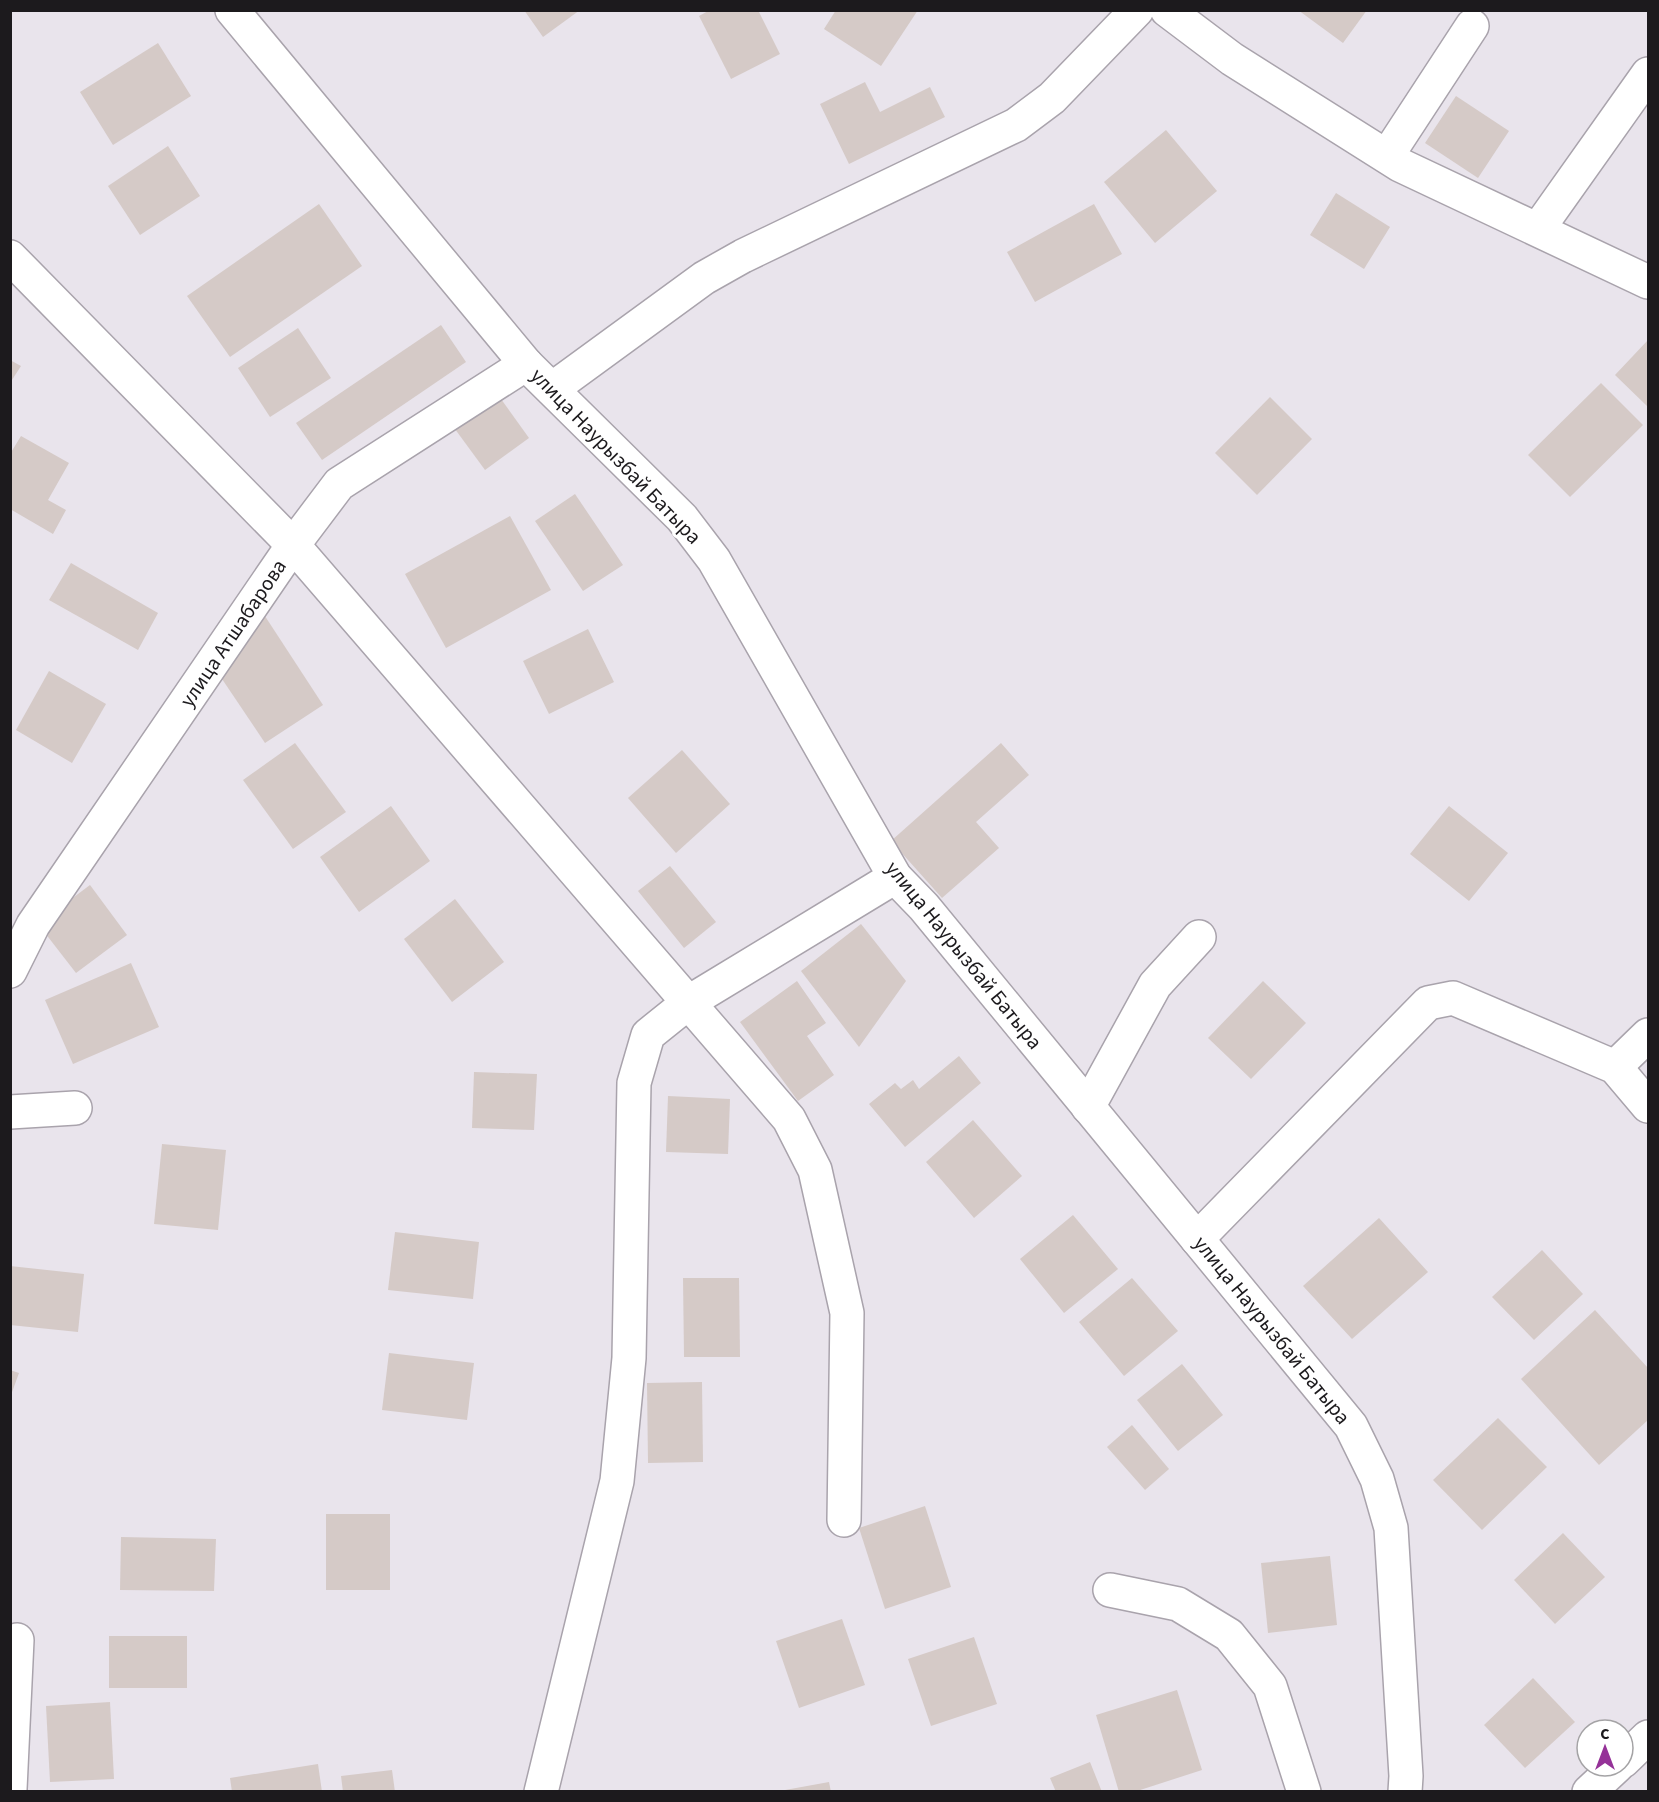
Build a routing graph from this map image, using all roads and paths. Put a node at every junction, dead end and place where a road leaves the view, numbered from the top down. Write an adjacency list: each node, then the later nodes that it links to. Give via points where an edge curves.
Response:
1 (232, 10): 10 (street, улица Наурызбай Батыра)
2 (1137, 10): 11 (street, via 1052,98 1016,125 704,278)
3 (1167, 10): 6 (street, via 1232,59)
4 (1472, 26): 6 (street)
5 (1648, 74): 7 (street)
6 (1387, 156): 7 (street)
7 (1538, 229): 9 (street)
8 (10, 257): 12 (street)
9 (1648, 282)
10 (526, 364): 11 (street, улица Наурызбай Батыра); 12 (street, улица Атшабарова, via 339,484)
11 (552, 389): 13 (street, улица Наурызбай Батыра, via 682,518 714,560)
12 (293, 545): 15 (street, улица Атшабарова, via 33,925); 16 (street)
13 (895, 877): 16 (street); 20 (street, улица Наурызбай Батыра)
14 (1199, 937): 20 (street, via 1155,985)
15 (10, 971)
16 (688, 1002): 24 (street, via 789,1119 815,1170 847,1313); 31 (street, via 648,1035 634,1083 629,1358 617,1481)
17 (1648, 1035): 18 (street)
18 (1615, 1067): 19 (street); 23 (street, via 1453,998 1428,1003)
19 (1648, 1106)
20 (1088, 1107): 23 (street, улица Наурызбай Батыра)
21 (75, 1108): 22 (street)
22 (10, 1112)
23 (1197, 1239): 33 (street, улица Наурызбай Батыра, via 1351,1426 1377,1479 1391,1528)
24 (844, 1520)
25 (1110, 1590): 32 (street, via 1178,1604 1228,1635 1269,1686)
26 (17, 1640): 30 (street)
27 (1648, 1737): 28 (street)
28 (1635, 1749)
29 (1604, 1778): 34 (street)
30 (10, 1790)
31 (541, 1791)
32 (1304, 1791)
33 (1405, 1791)
34 (1589, 1791)

